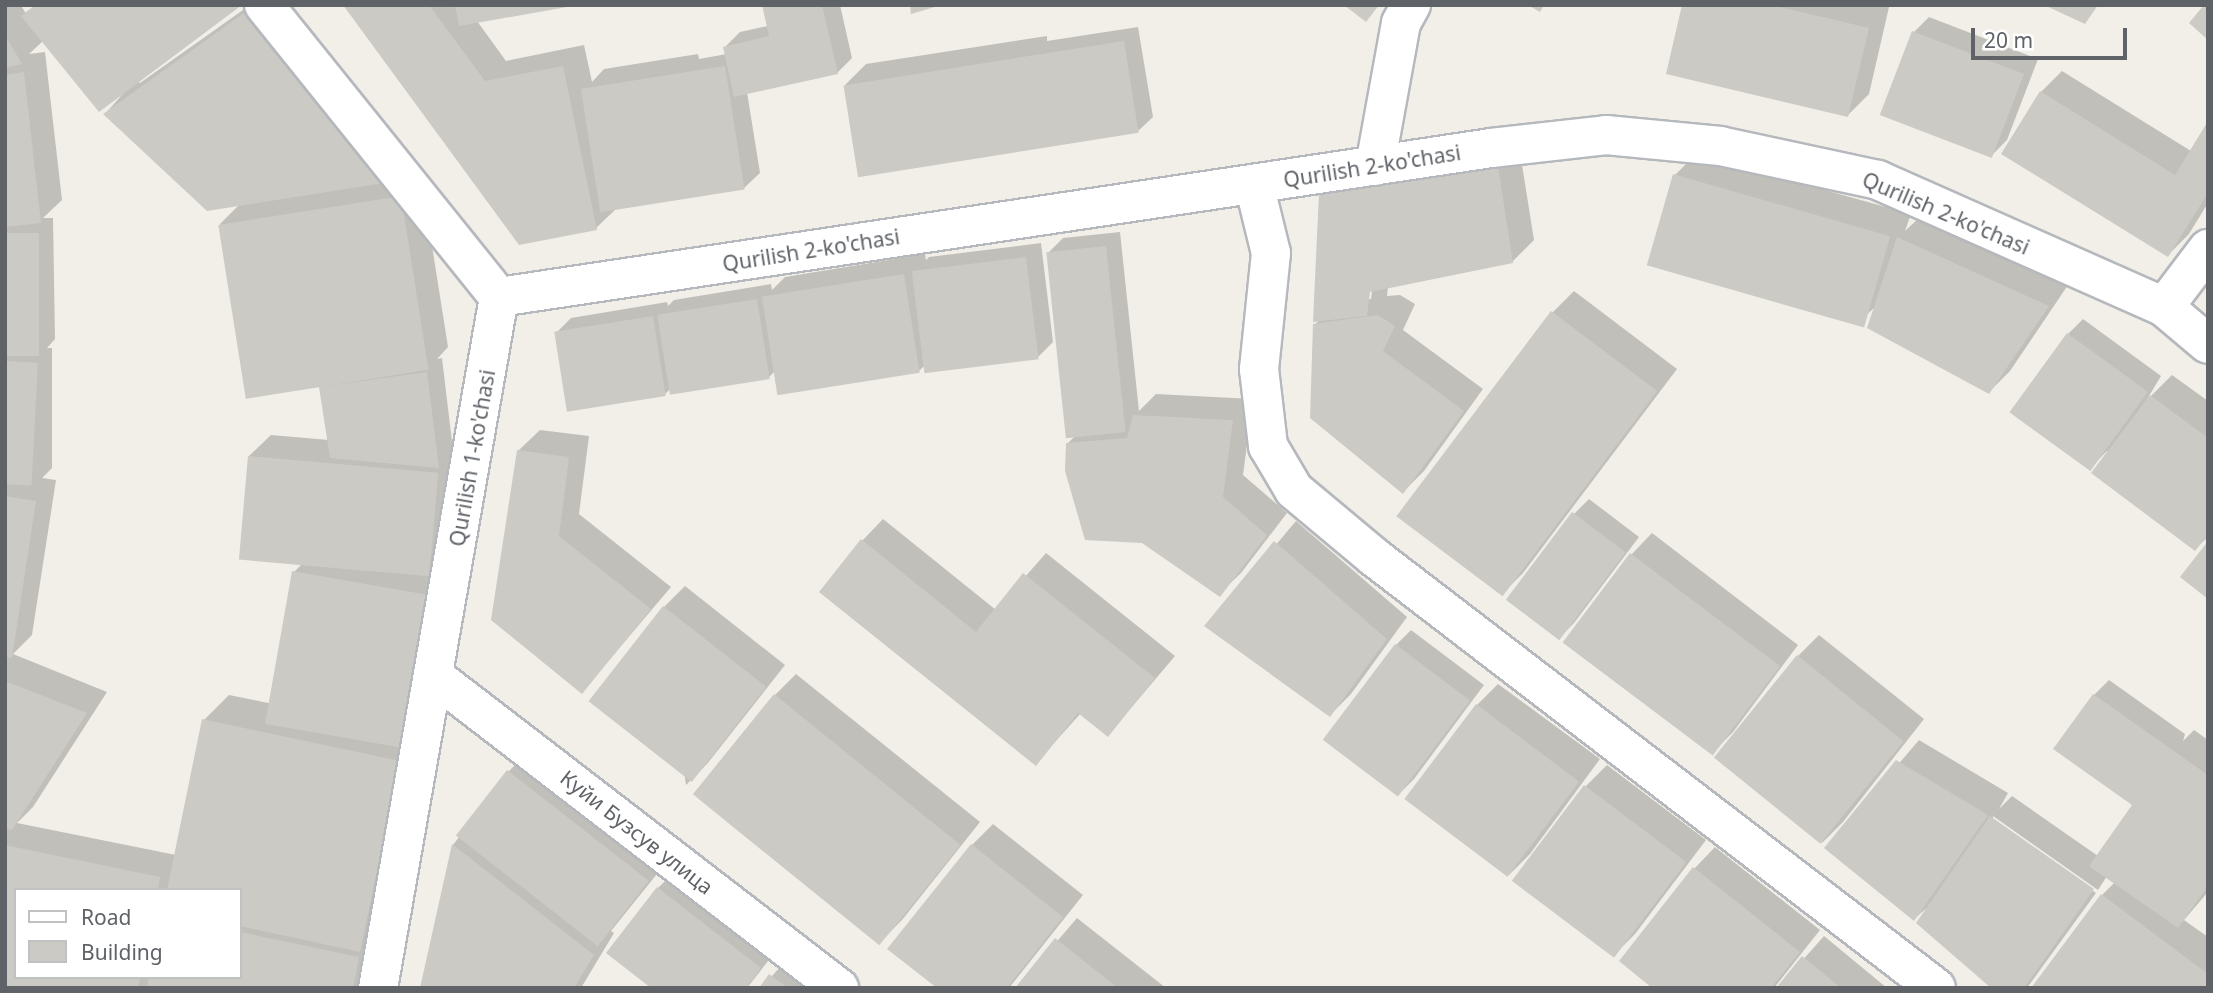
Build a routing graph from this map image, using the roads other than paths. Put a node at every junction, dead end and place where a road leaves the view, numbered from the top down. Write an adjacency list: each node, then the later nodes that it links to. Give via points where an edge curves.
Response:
1 (264, 5): 6 (street)
2 (1411, 5): 3 (street, via 1401,23)
3 (1375, 166): 4 (street, Qurilish 2-ko'chasi); 7 (street, Qurilish 2-ko'chasi, via 1606,135 1720,146 1878,180)
4 (1254, 184): 6 (street, Qurilish 2-ko'chasi); 12 (street, via 1270,253 1259,369 1268,446 1294,490 1385,566)
5 (2208, 249): 7 (street)
6 (499, 297): 9 (street, Qurilish 1-ko'chasi)
7 (2164, 307): 8 (street, Qurilish 2-ko'chasi)
8 (2208, 344)
9 (435, 677): 10 (street, Qurilish 1-ko'chasi); 11 (street, Куйи Бузсув улица)
10 (378, 988)
11 (839, 988)
12 (1936, 988)

